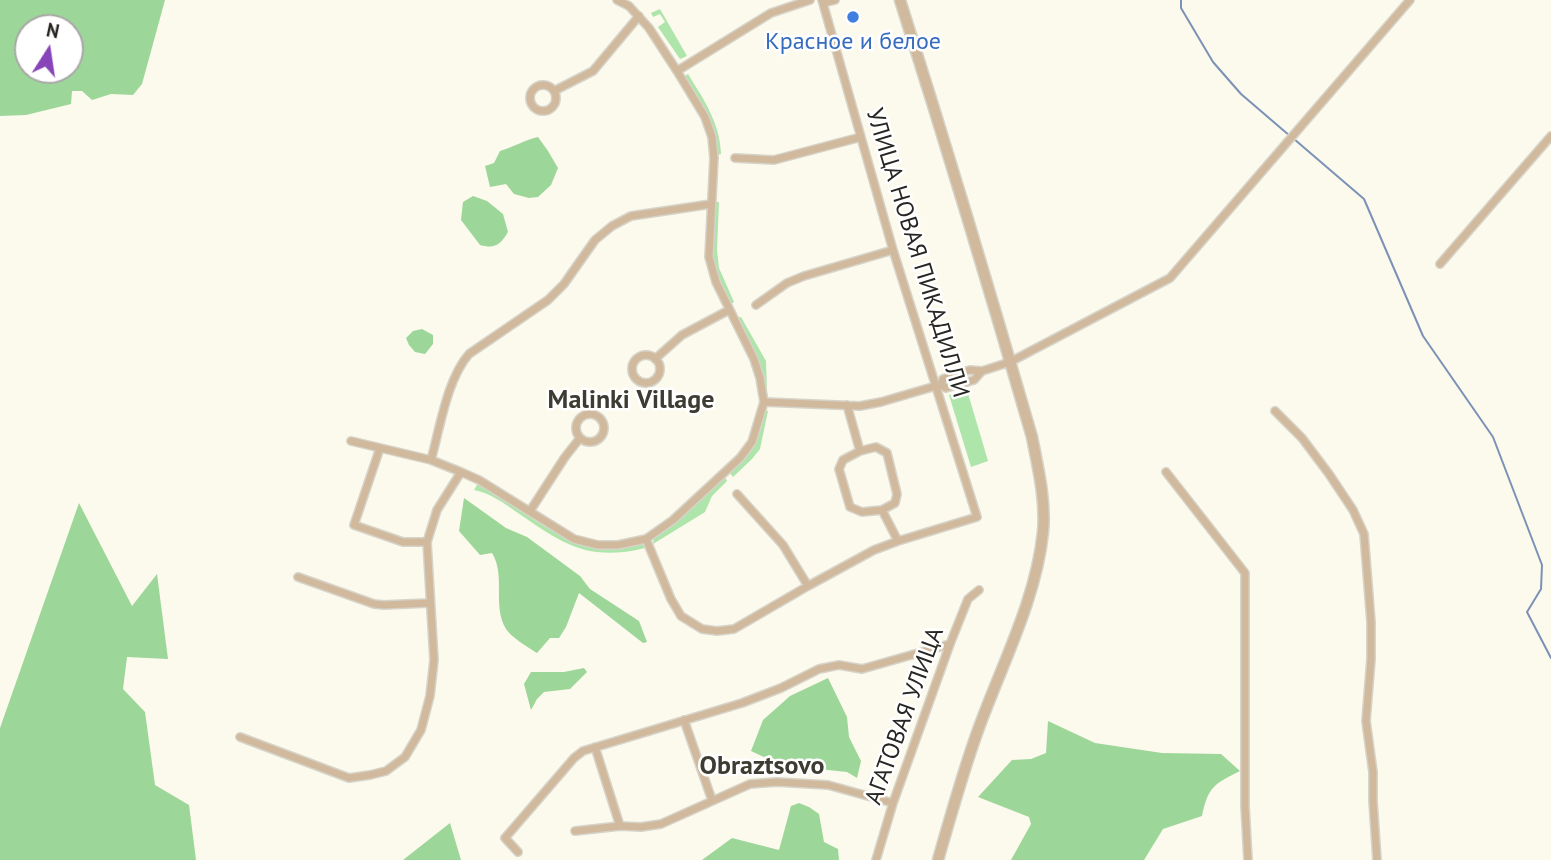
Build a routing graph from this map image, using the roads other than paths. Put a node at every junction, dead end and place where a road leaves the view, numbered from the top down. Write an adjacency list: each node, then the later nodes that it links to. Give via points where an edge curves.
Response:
1 (617, 0): 7 (street)
2 (810, 0): 8 (street, via 771,13)
3 (835, 0): 6 (street)
4 (900, 0): 19 (street)
5 (1410, 0): 19 (street, via 1170,278)
6 (823, 1): 11 (street, УЛИЦА НОВАЯ ПИКАДИЛЛИ)
7 (639, 16): 8 (street); 9 (street, via 593,71)
8 (677, 71): 13 (street, via 712,137)
9 (554, 91)
10 (1551, 136): 15 (street)
11 (861, 137): 12 (street, via 774,160); 14 (street, УЛИЦА НОВАЯ ПИКАДИЛЛИ)
12 (735, 158)
13 (711, 204): 17 (street, via 709,257); 28 (street, via 631,216 612,226 595,240 548,300 469,354 453,379)
14 (893, 250): 16 (street, via 804,276); 20 (street, УЛИЦА НОВАЯ ПИКАДИЛЛИ)
15 (1440, 264)
16 (756, 305)
17 (729, 310): 18 (street, via 682,335); 21 (street, via 754,359)
18 (655, 359)
19 (1010, 362): 20 (street, via 970,370 943,379); 51 (street, via 1040,473 1043,532 1034,578 976,734)
20 (939, 385): 22 (street, via 881,402); 35 (street, УЛИЦА НОВАЯ ПИКАДИЛЛИ, via 977,517)
21 (764, 402): 22 (street); 34 (street, via 752,442 740,458)
22 (847, 405): 27 (street)
23 (1275, 411): 53 (street, via 1329,474 1364,534 1371,634 1366,720)
24 (580, 438): 33 (street)
25 (351, 441): 26 (street)
26 (380, 448): 28 (street); 36 (street, via 354,524 402,542)
27 (859, 451): 32 (street, via 876,447 887,453 897,494 895,503); 32 (street, via 843,460 839,469 850,507 862,512)
28 (431, 460): 29 (street)
29 (461, 472): 33 (street); 36 (street, via 437,510)
30 (1166, 472): 52 (street, via 1245,573)
31 (737, 495): 38 (street, via 783,545)
32 (883, 510): 35 (street)
33 (530, 511): 34 (street, via 574,539 598,545)
34 (646, 539): 38 (street, via 681,616 702,629 734,629)
35 (898, 541): 38 (street)
36 (427, 542): 40 (street)
37 (298, 577): 40 (street, via 374,604)
38 (808, 586)
39 (979, 590): 41 (street, АГАТОВАЯ УЛИЦА, via 968,599)
40 (429, 603): 43 (street, via 434,660 430,696 421,730 405,757 386,771 349,778)
41 (950, 644): 42 (street, via 862,669 839,665 819,670 742,703); 46 (street, АГАТОВАЯ УЛИЦА)
42 (684, 720): 44 (street); 45 (street)
43 (240, 737)
44 (595, 747): 47 (street); 49 (street, via 574,758 505,838)
45 (712, 800): 46 (street, via 750,784 777,782 828,785); 47 (street, via 661,824)
46 (893, 803): 50 (street, АГАТОВАЯ УЛИЦА)
47 (620, 825): 48 (street)
48 (575, 831)
49 (518, 852)
50 (876, 860)
51 (938, 860)
52 (1248, 860)
53 (1377, 860)

